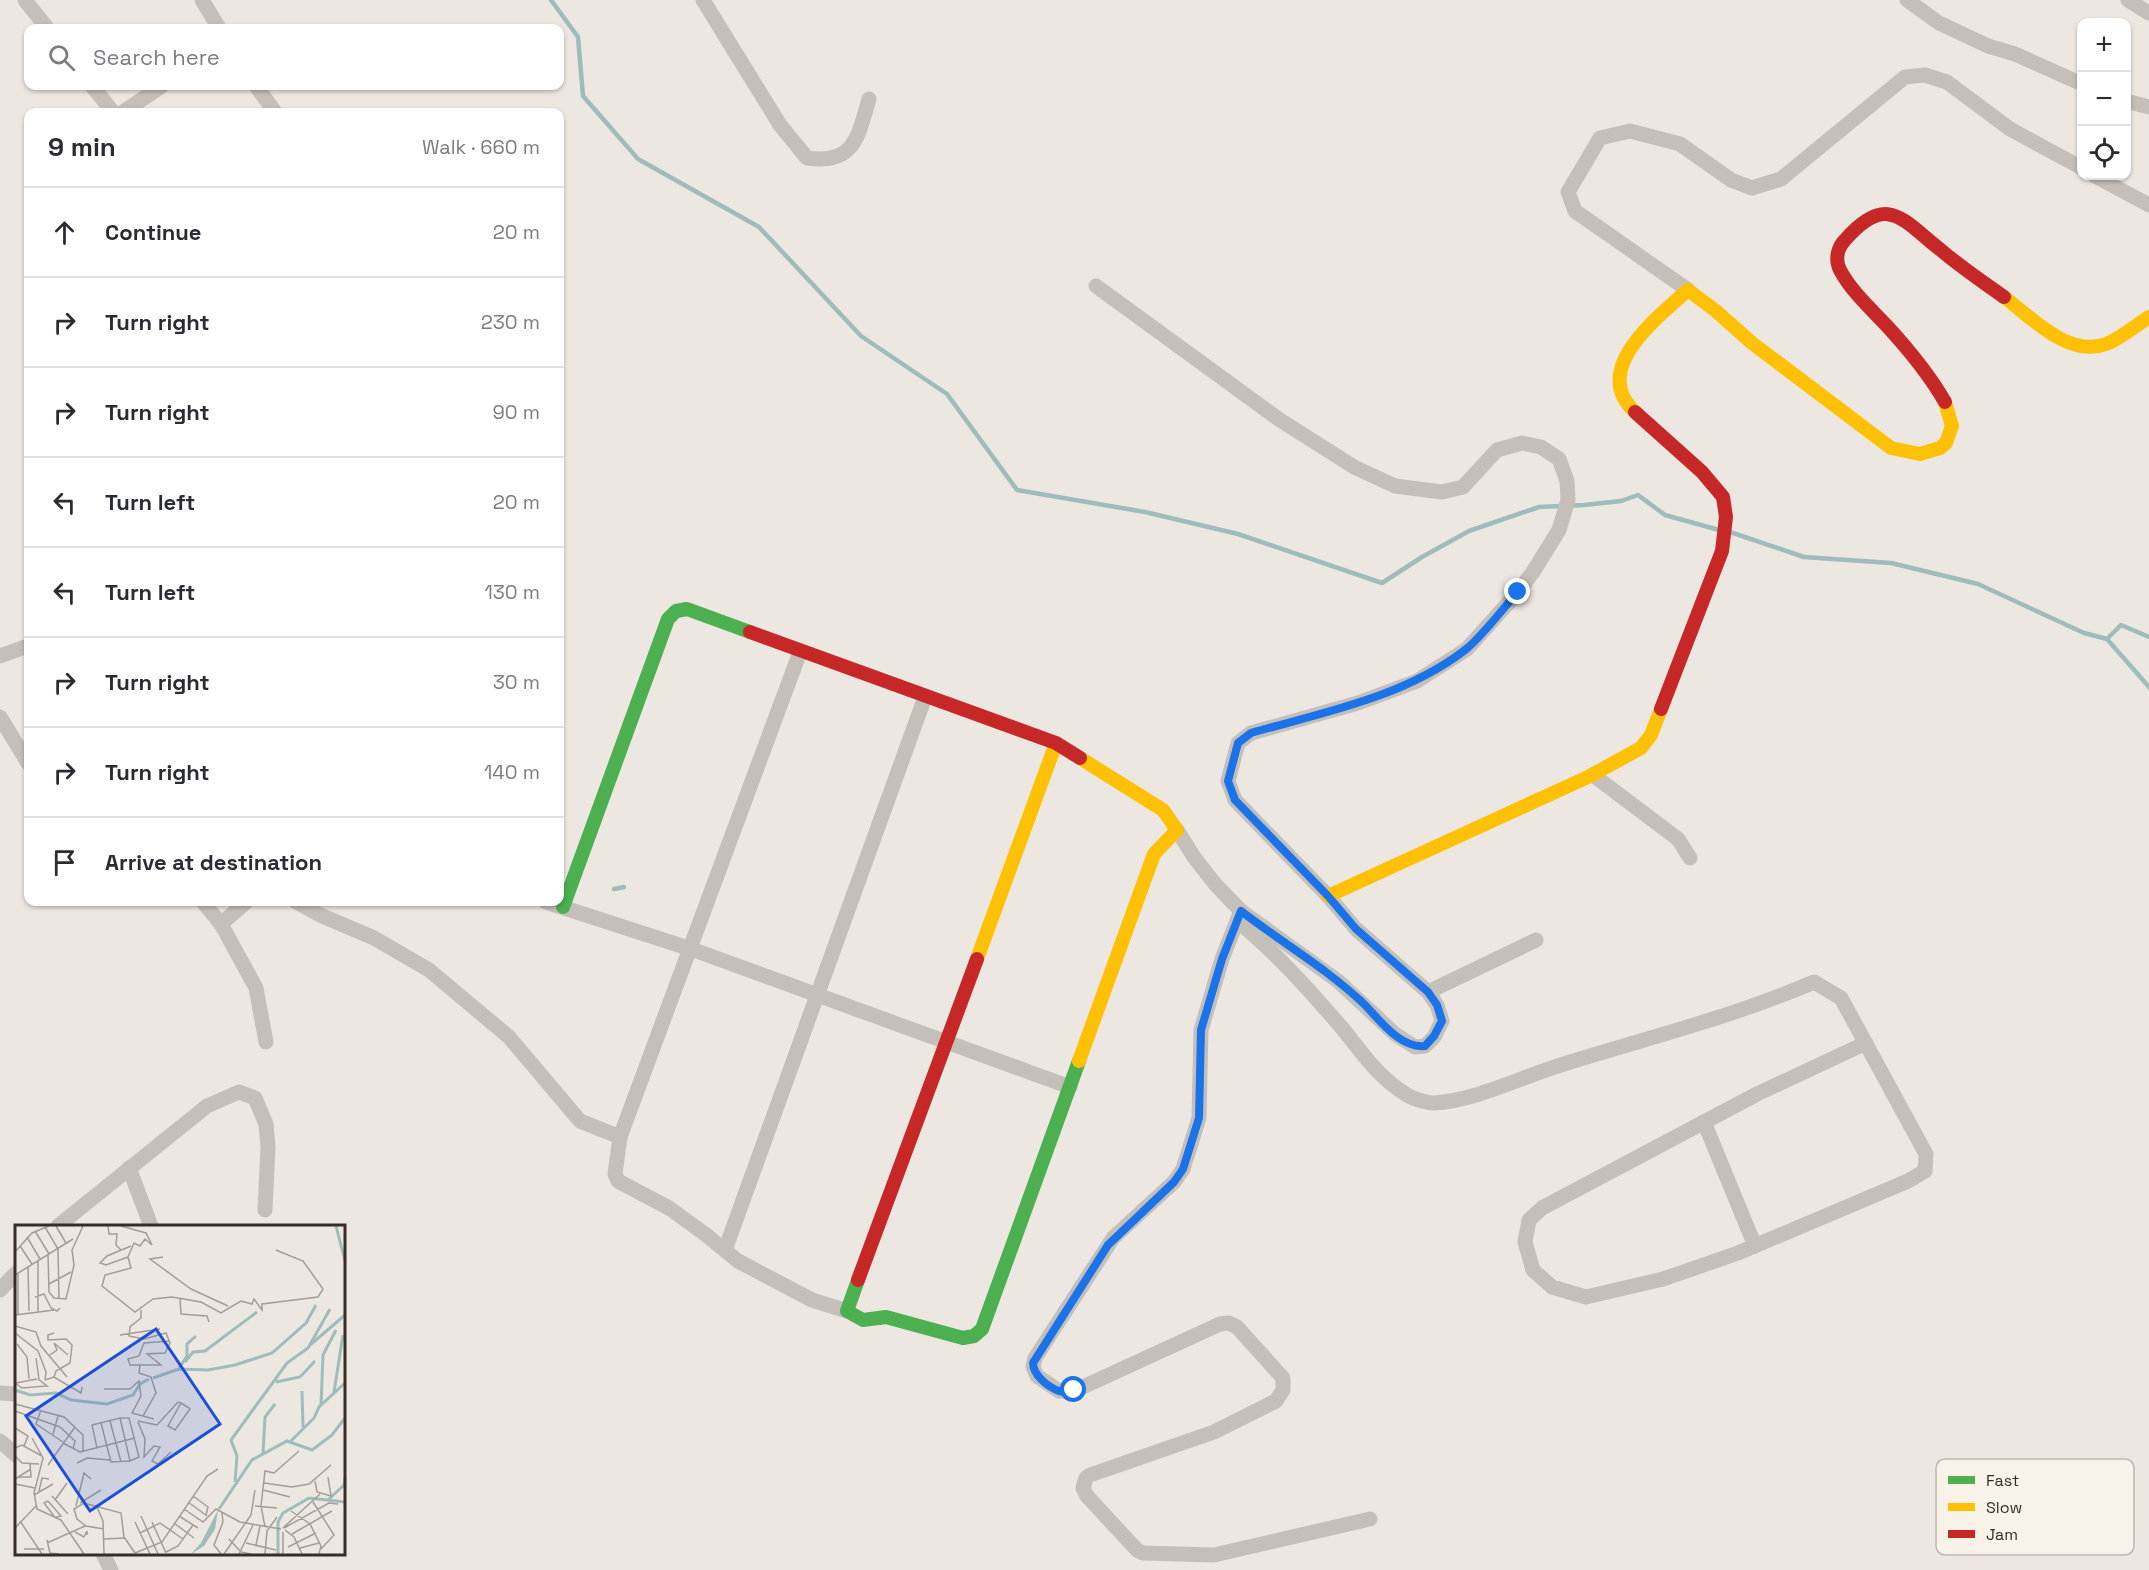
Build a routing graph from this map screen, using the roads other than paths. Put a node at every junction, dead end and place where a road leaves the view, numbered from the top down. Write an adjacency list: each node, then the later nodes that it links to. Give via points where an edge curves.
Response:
1 (25, 0): 7 (street)
2 (202, 0): 8 (street)
3 (703, 0): 13 (street, via 780,125 807,158 834,159 845,152 857,140)
4 (1907, 0): 9 (street, via 1939,23)
5 (2128, 0): 6 (street)
6 (2149, 13)
7 (44, 24)
8 (217, 24)
9 (2077, 82)
10 (95, 90): 16 (street)
11 (156, 90): 17 (street)
12 (259, 90): 18 (street)
13 (869, 99)
14 (2131, 102): 15 (street)
15 (2149, 107)
16 (110, 108)
17 (129, 108)
18 (272, 108)
19 (2077, 165): 23 (street, via 2010,129 1947,82 1925,75 1905,77 1781,179 1752,188 1731,180 1680,144 1630,130 1600,138 1568,192 1575,211)
20 (2102, 180): 21 (street)
21 (2149, 205)
22 (1096, 286): 35 (street, via 1240,392 1354,467 1395,486 1442,492 1463,487 1497,450 1522,443 1541,447 1559,459 1567,481 1568,500 1559,530 1518,592 1467,649 1416,681 1358,703 1251,733 1238,743 1228,781 1235,800)
23 (1688, 290): 24 (street, via 1891,448 1922,454 1938,451 1948,441 1951,415 1931,378 1839,269 1839,245 1863,222 1894,215 1908,222 1940,250 2071,344 2104,345); 32 (street, via 1628,350 1620,379 1632,409 1702,472 1723,497 1726,516 1722,550 1651,735 1641,748)
24 (2149, 317)
25 (24, 647): 27 (street)
26 (800, 652): 28 (street); 36 (street, via 687,609 676,611 668,619); 45 (street)
27 (0, 656)
28 (925, 696): 30 (street); 47 (street)
29 (0, 717): 31 (street)
30 (1056, 743): 33 (street, via 1163,810); 49 (street)
31 (24, 756)
32 (1593, 775): 34 (street, via 1678,839); 35 (street)
33 (1177, 830): 42 (street); 51 (street, via 1154,854)
34 (1690, 858)
35 (1328, 896): 46 (street, via 1356,929)
36 (564, 904)
37 (206, 906): 43 (street)
38 (241, 906): 43 (street)
39 (303, 906): 53 (street, via 374,938 429,970 509,1037 580,1121)
40 (560, 906): 41 (street)
41 (563, 907): 45 (street)
42 (1239, 916): 46 (street, via 1338,981 1395,1034 1415,1047 1425,1046 1442,1021); 50 (street, via 1380,1075 1406,1095 1432,1103 1476,1095 1741,1010 1814,982 1841,998); 67 (street, via 1201,1030 1199,1118 1183,1169 1108,1245 1035,1358 1033,1367 1038,1376 1059,1391 1074,1390 1229,1323 1238,1327 1283,1378 1283,1390 1276,1401 1214,1432 1086,1478 1083,1488 1087,1496 1143,1553 1214,1555)
43 (221, 924): 48 (street, via 256,988)
44 (1536, 940): 46 (street)
45 (691, 949): 47 (street); 53 (street)
46 (1428, 992)
47 (817, 995): 49 (street); 59 (street)
48 (267, 1042)
49 (945, 1042): 51 (street); 62 (street)
50 (1866, 1043): 52 (street); 58 (street, via 1926,1154 1925,1171)
51 (1070, 1087): 62 (street, via 982,1329 963,1338 886,1317 863,1320)
52 (1704, 1122): 58 (street); 58 (street, via 1542,1208 1529,1220 1525,1242 1533,1270 1552,1287 1586,1297 1663,1279)
53 (620, 1137): 59 (street, via 615,1174 618,1181 669,1208)
54 (129, 1168): 55 (street, via 207,1106 239,1092 255,1098 266,1124); 56 (street); 57 (street)
55 (265, 1210)
56 (60, 1225)
57 (150, 1225)
58 (1755, 1245)
59 (725, 1251): 62 (street, via 812,1300)
60 (15, 1274): 61 (street)
61 (0, 1290)
62 (847, 1311)
63 (0, 1393): 64 (street)
64 (15, 1394)
65 (0, 1441): 66 (street)
66 (15, 1454)
67 (1370, 1520)
68 (103, 1555): 69 (street)
69 (111, 1570)

